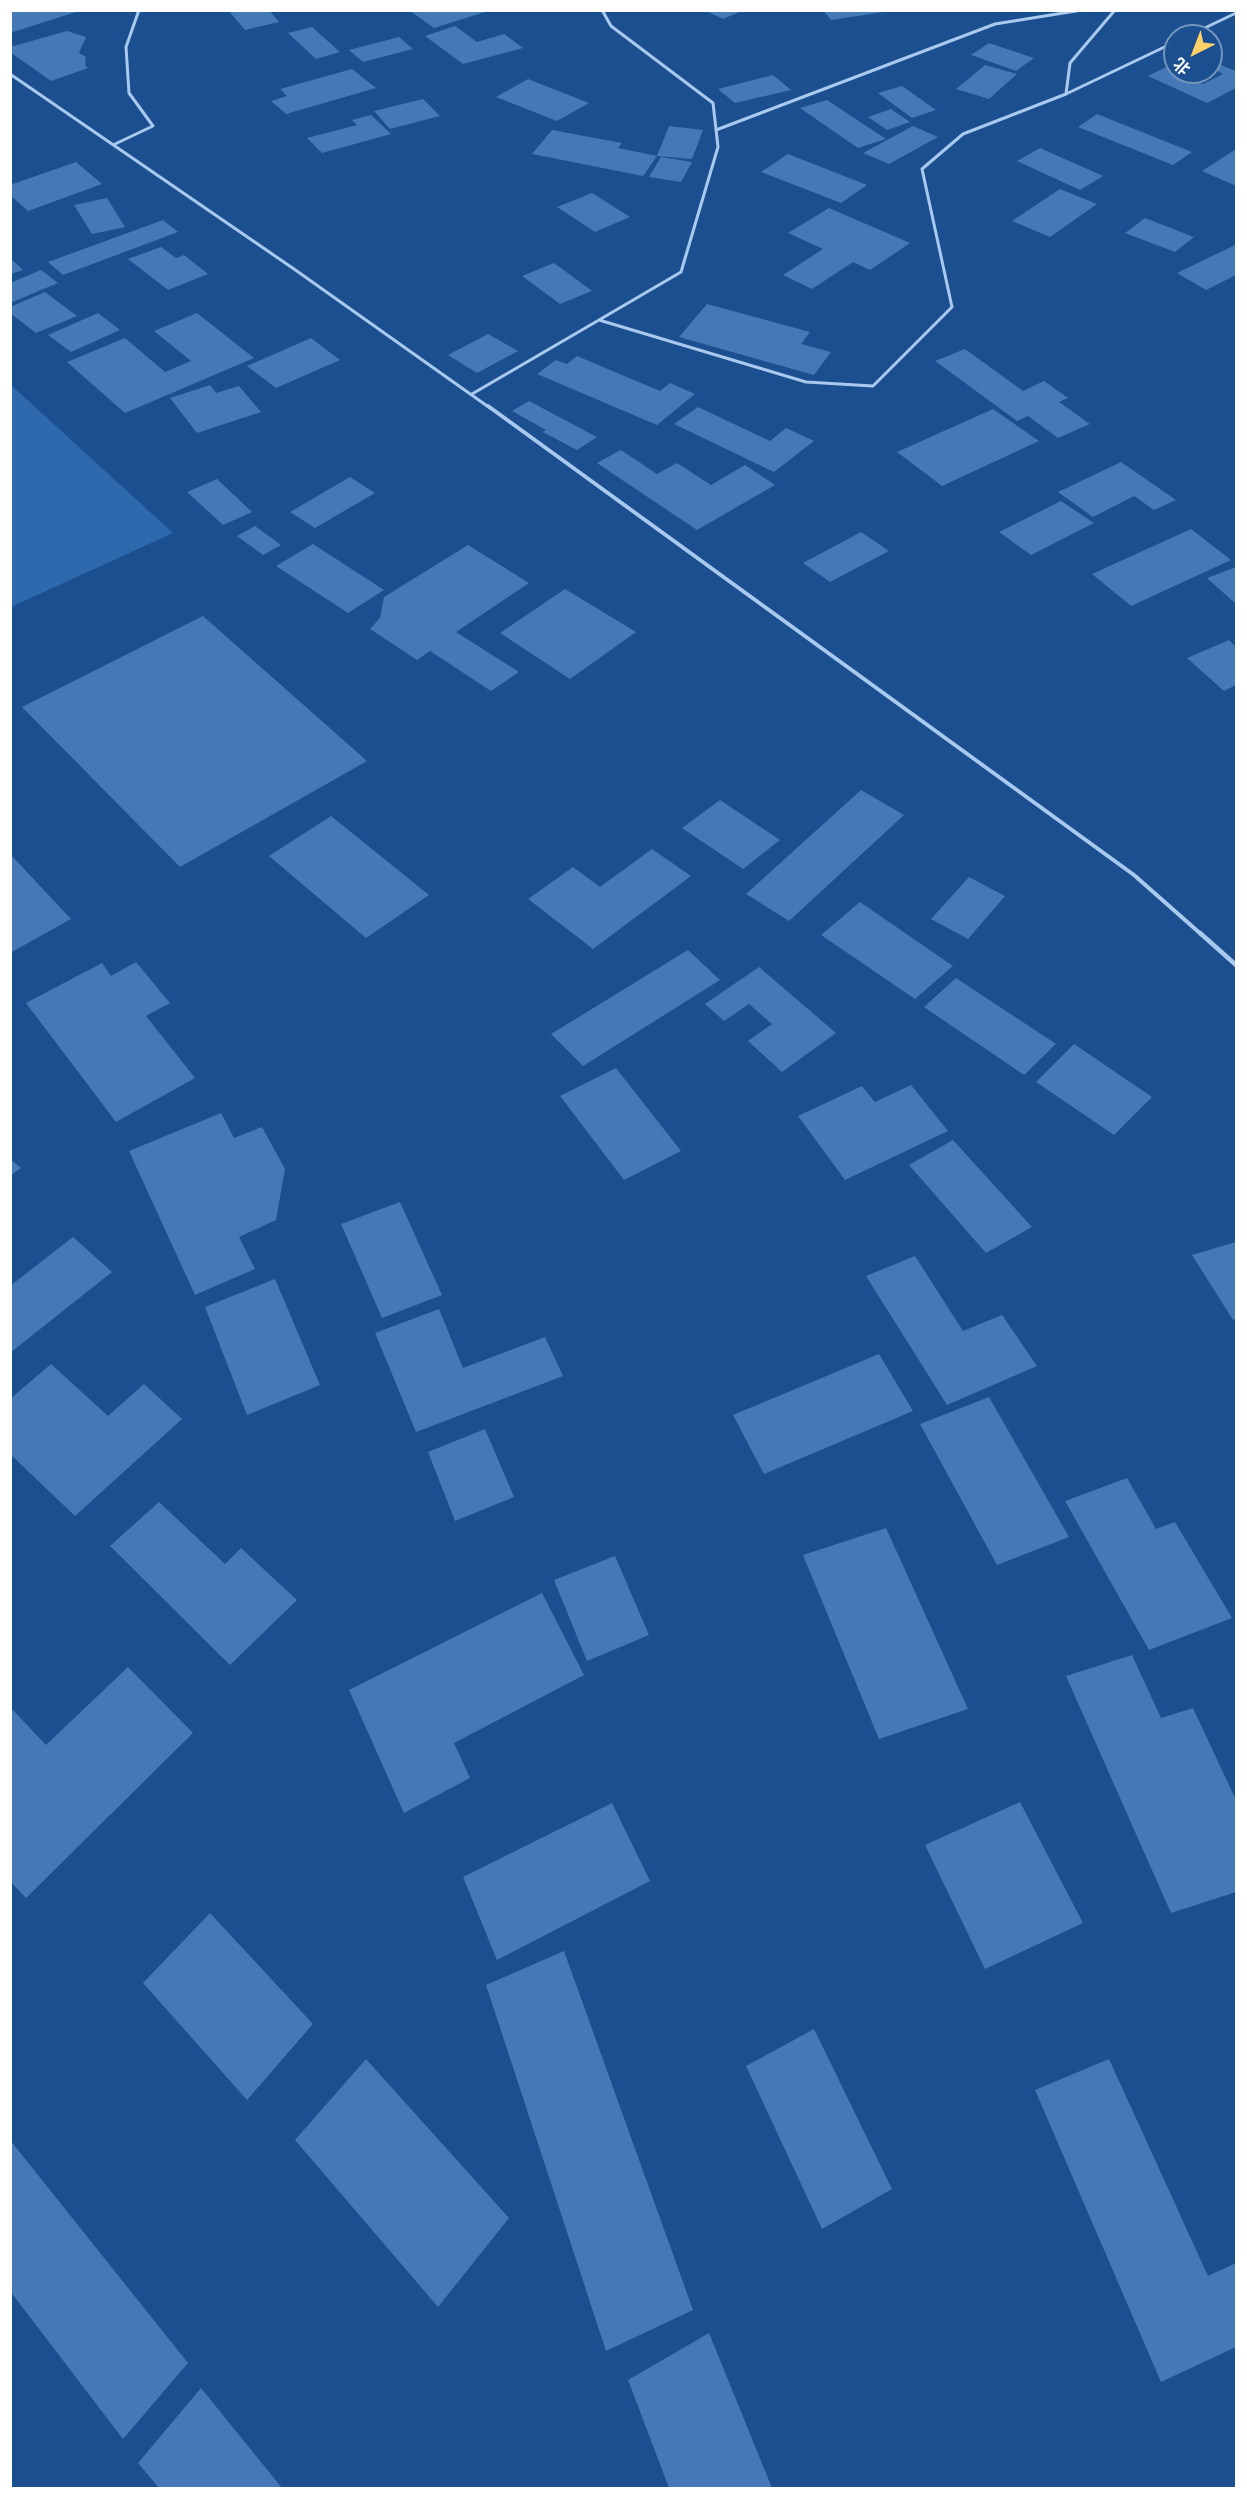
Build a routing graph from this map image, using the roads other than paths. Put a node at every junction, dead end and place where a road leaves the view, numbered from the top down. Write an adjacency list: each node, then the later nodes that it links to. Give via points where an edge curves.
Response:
1 (139, 10): 11 (lane, via 126,48 129,93 153,126)
2 (602, 10): 10 (lane, via 611,26 713,103)
3 (1082, 10): 10 (lane, via 995,24)
4 (1115, 10): 9 (lane, via 1070,63)
5 (1236, 13): 6 (lane)
6 (1213, 24)
7 (1163, 48): 9 (lane)
8 (10, 74): 11 (lane)
9 (1066, 94): 12 (lane, via 963,134 922,169 952,307 873,386 806,382)
10 (716, 130): 12 (lane, via 718,147 681,272)
11 (115, 144): 13 (lane)
12 (599, 320): 13 (lane)
13 (472, 394): 14 (lane, via 1134,875)
14 (1236, 965)

